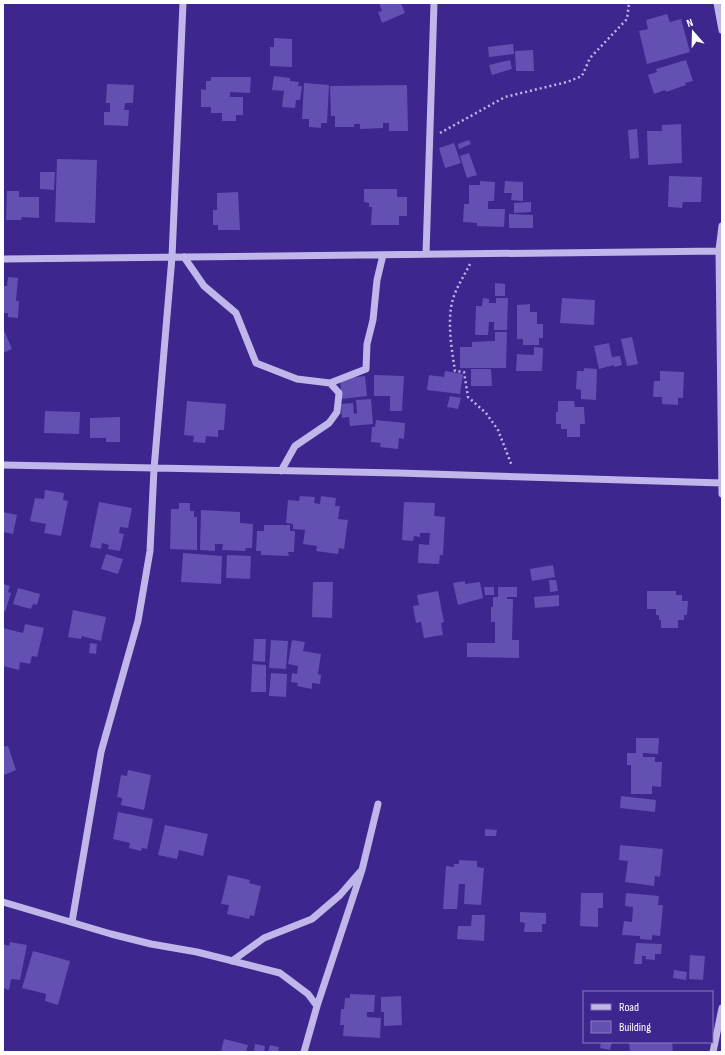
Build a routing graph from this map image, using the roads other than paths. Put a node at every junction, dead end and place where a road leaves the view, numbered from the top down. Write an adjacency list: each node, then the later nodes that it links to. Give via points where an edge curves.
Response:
1 (182, 3): 10 (street)
2 (434, 3): 7 (street)
3 (717, 3): 4 (street)
4 (722, 30)
5 (722, 226): 6 (street)
6 (720, 251): 7 (street); 16 (street)
7 (426, 254): 8 (street)
8 (383, 255): 9 (street); 12 (street, via 367,344 366,369)
9 (184, 257): 10 (street); 12 (street, via 204,286 236,313 256,363 297,379)
10 (172, 258): 11 (street); 14 (street)
11 (3, 259)
12 (330, 382): 15 (street, via 339,393 337,412 329,423 295,446)
13 (3, 465): 14 (street)
14 (154, 469): 15 (street); 21 (street, via 150,551 138,620 101,752)
15 (281, 471): 16 (street)
16 (722, 483): 17 (street)
17 (722, 494)
18 (378, 804): 19 (street)
19 (362, 870): 22 (street, via 340,895 312,920 264,938); 23 (street)
20 (3, 902): 21 (street)
21 (72, 922): 22 (street, via 151,944)
22 (232, 961): 23 (street, via 280,973 308,994)
23 (317, 1006): 25 (street)
24 (722, 1008): 26 (street)
25 (304, 1052)
26 (713, 1052)

